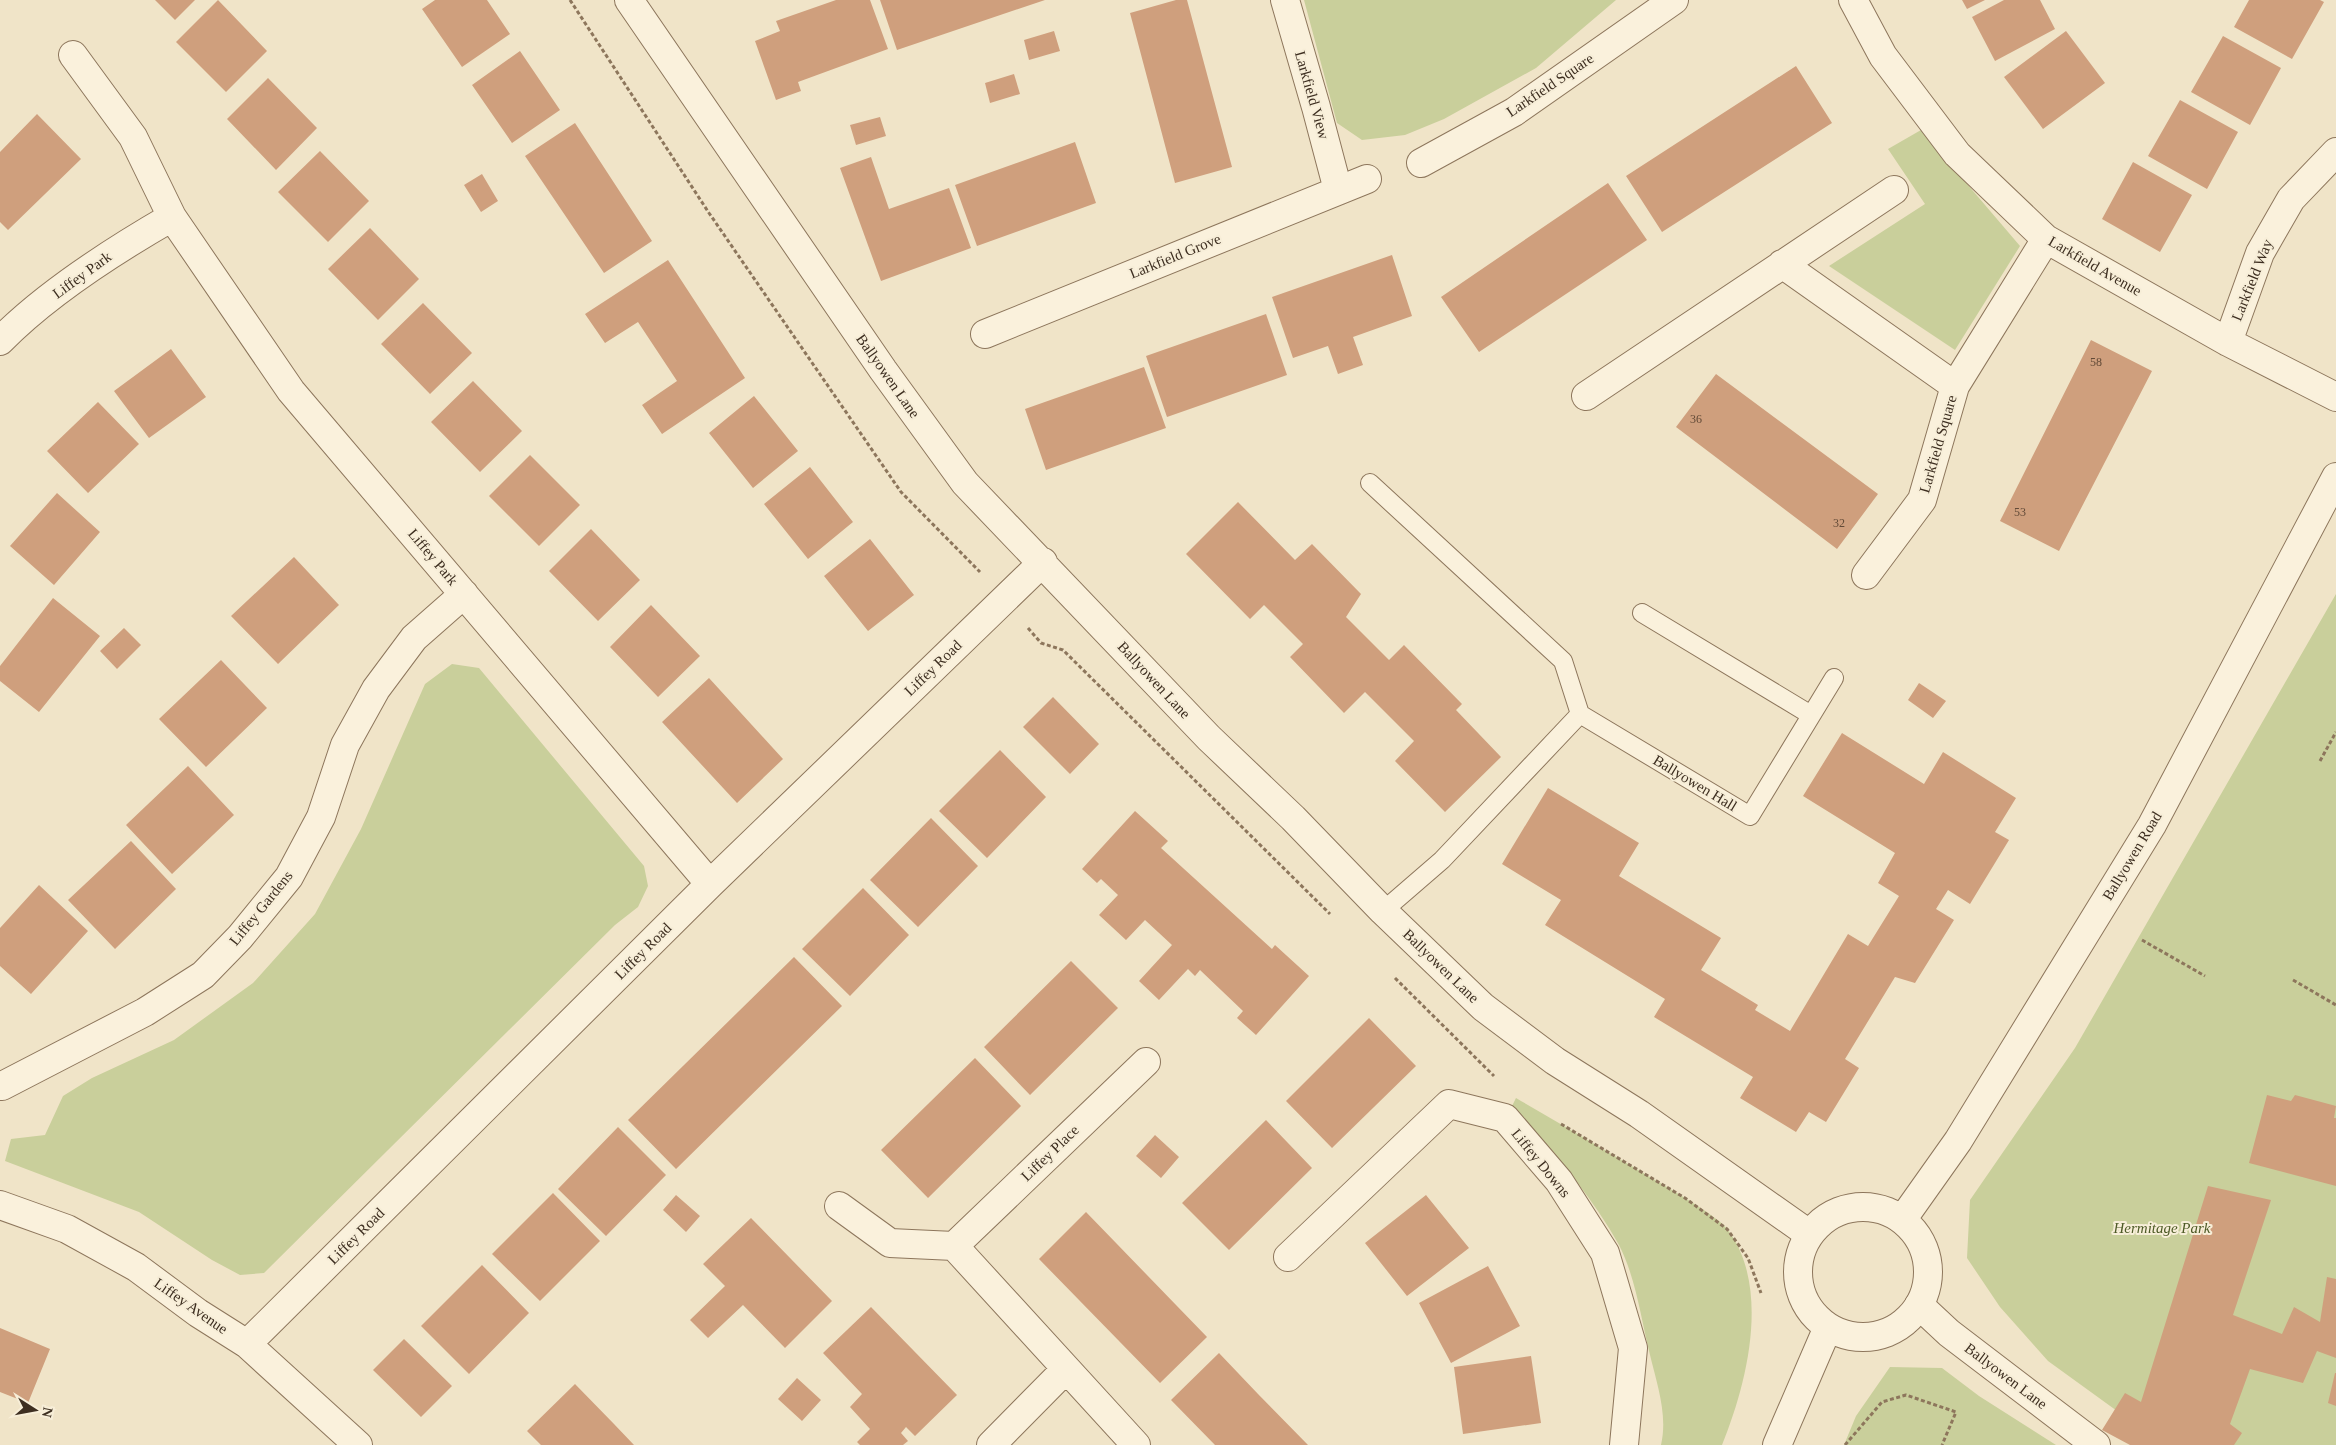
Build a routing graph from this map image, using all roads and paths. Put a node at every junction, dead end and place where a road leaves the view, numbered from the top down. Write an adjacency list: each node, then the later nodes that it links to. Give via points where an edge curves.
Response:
1 (570, 0): 24 (path, via 709,212 901,492)
2 (630, 0): 23 (street, Ballyowen Lane, via 883,370 965,483)
3 (1285, 0): 10 (street, Larkfield View)
4 (1674, 0): 8 (street, Larkfield Square, via 1514,112)
5 (1854, 0): 13 (street, Larkfield Avenue, via 1883,56 1957,154)
6 (73, 55): 12 (street, Liffey Park, via 133,137)
7 (2336, 152): 17 (street, Larkfield Way, via 2291,199 2260,253)
8 (1422, 162)
9 (1367, 179): 10 (street, Larkfield Grove)
10 (1338, 190): 15 (street, Larkfield Grove)
11 (1894, 190): 14 (street)
12 (172, 217): 16 (street, Liffey Park, via 122,245 20,320); 26 (street, Liffey Park, via 291,391)
13 (2046, 239): 17 (street, Larkfield Avenue); 18 (street, Larkfield Square)
14 (1782, 264): 18 (street, Larkfield Square); 19 (street)
15 (985, 334)
16 (0, 341)
17 (2228, 342): 20 (street, Larkfield Avenue)
18 (1955, 386): 25 (street, Larkfield Square, via 1922,500)
19 (1586, 396)
20 (2336, 397)
21 (2336, 477): 43 (street, Ballyowen Road, via 2152,825 1958,1141)
22 (1370, 482): 29 (lane, via 1563,661)
23 (1043, 562): 33 (street, Liffey Road); 34 (street, Ballyowen Lane, via 1209,738)
24 (978, 571)
25 (1866, 575)
26 (464, 594): 33 (street, Liffey Park); 40 (street, Liffey Gardens, via 414,638 376,689 345,745 320,817 289,877 240,937 203,975 146,1012)
27 (1642, 613): 30 (lane)
28 (1834, 678): 30 (lane, Ballyowen Hall)
29 (1580, 714): 30 (lane, Ballyowen Hall, via 1750,816); 34 (lane, via 1442,860)
30 (1811, 715)
31 (2336, 732): 32 (path)
32 (2320, 761)
33 (710, 884): 49 (street, Liffey Road)
34 (1383, 911): 44 (street, Ballyowen Lane, via 1483,1007 1555,1061 1639,1114)
35 (2142, 940): 36 (path)
36 (2205, 976)
37 (2293, 980): 38 (path)
38 (2336, 1005)
39 (1146, 1062): 45 (street, Liffey Place)
40 (2, 1086)
41 (0, 1205): 49 (street, Liffey Avenue, via 67,1228 136,1267)
42 (839, 1206): 45 (street, via 890,1243)
43 (1902, 1220): 44 (street, via 1883,1210 1862,1206 1842,1210 1823,1219); 47 (street, via 1915,1233 1924,1250 1926,1287)
44 (1809, 1234): 48 (street, via 1800,1253 1797,1275 1812,1314)
45 (954, 1246): 50 (street)
46 (1288, 1257): 54 (street, Liffey Downs, via 1449,1104 1505,1118 1559,1181 1605,1253 1633,1348)
47 (1919, 1304): 48 (street, via 1906,1321 1888,1332 1868,1337 1848,1336); 58 (street, Ballyowen Lane, via 1949,1333)
48 (1828, 1327): 55 (street)
49 (247, 1344): 51 (street, Liffey Avenue)
50 (1066, 1369): 52 (street); 53 (street)
51 (358, 1445)
52 (991, 1445)
53 (1136, 1445)
54 (1624, 1445)
55 (1777, 1445)
56 (1845, 1445): 57 (path, via 1882,1402 1906,1395 1956,1412)
57 (1942, 1445)
58 (2096, 1445)

